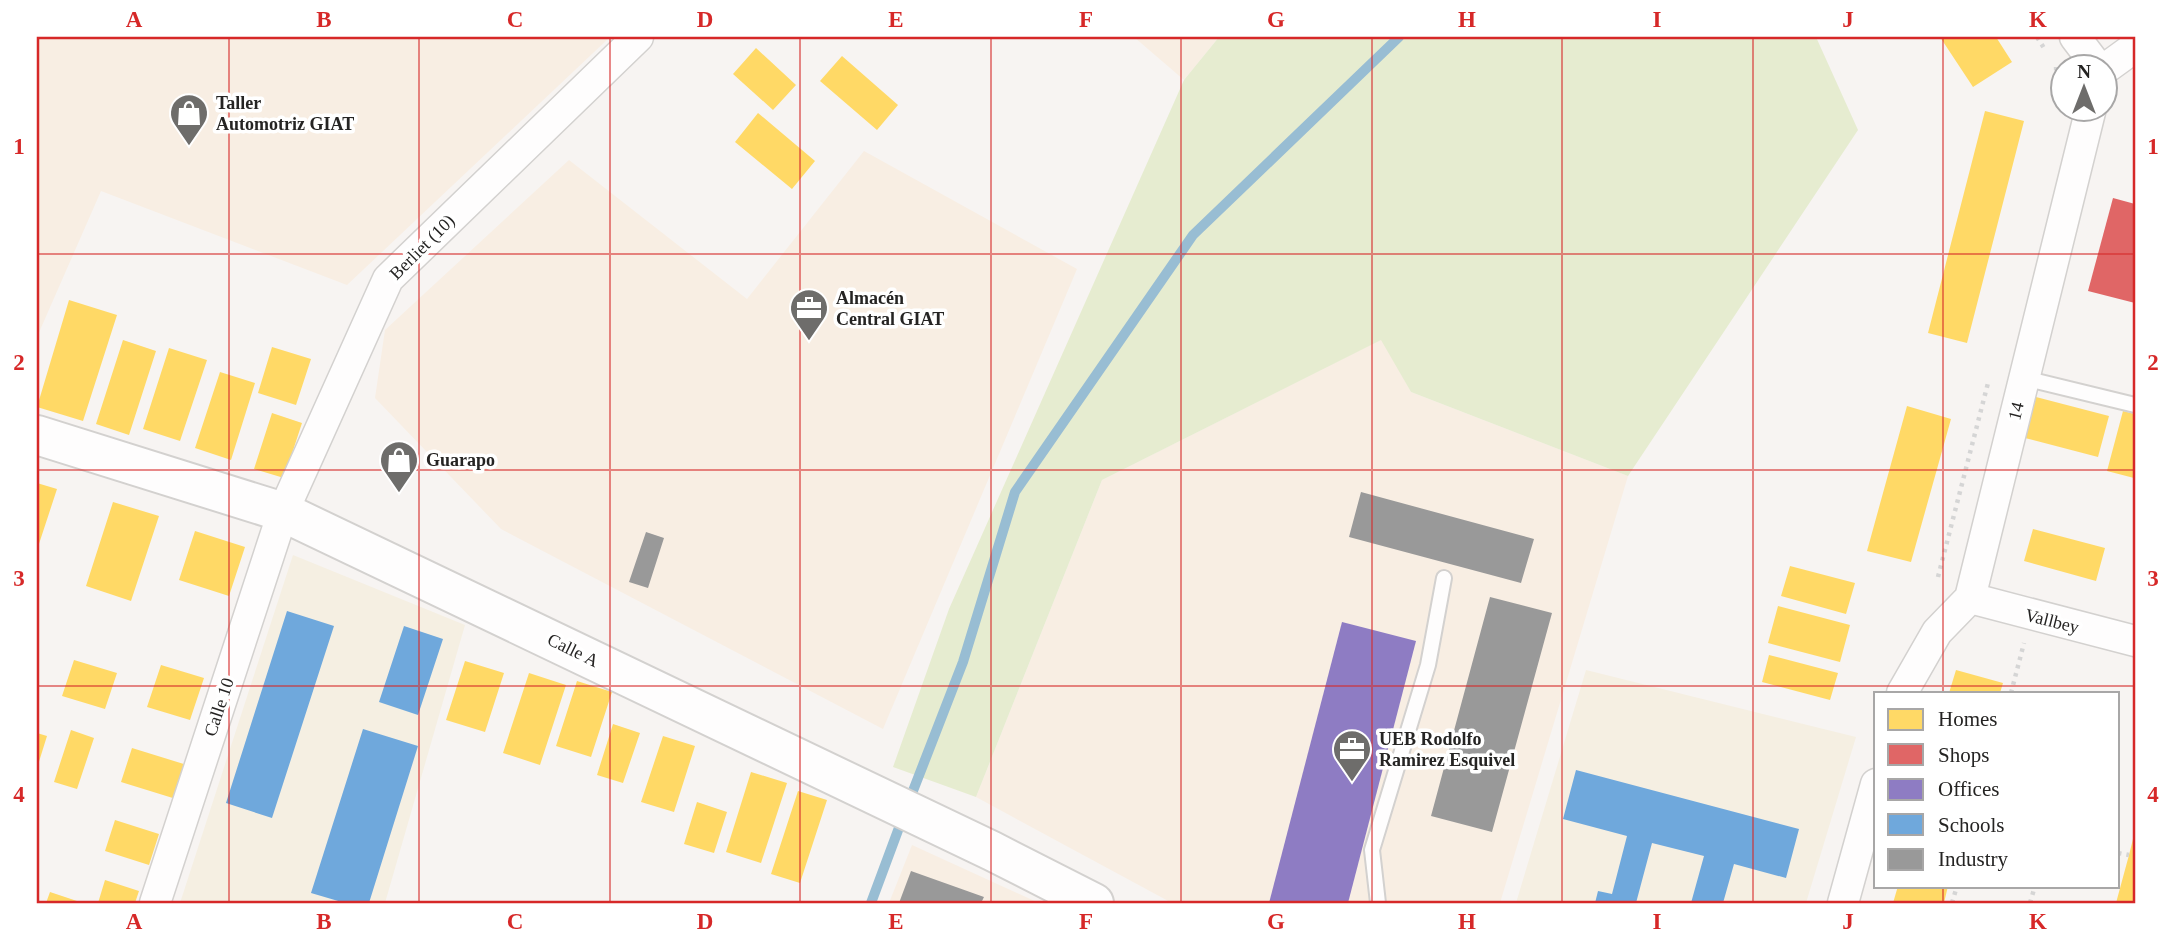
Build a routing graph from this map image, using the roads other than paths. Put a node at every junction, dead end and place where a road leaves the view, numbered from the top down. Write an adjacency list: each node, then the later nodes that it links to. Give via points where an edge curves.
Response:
1 (638, 37): 10 (street, Berliet (10), via 388,279)
2 (2076, 37): 4 (street)
3 (2135, 47): 5 (street)
4 (2087, 52)
5 (2120, 58)
6 (2088, 122): 7 (street, 14)
7 (2024, 378): 8 (lane); 12 (street, 14)
8 (2135, 405)
9 (37, 435): 10 (street, Calle A)
10 (283, 512): 16 (street, Calle 10); 17 (street, Calle A)
11 (1444, 578): 18 (lane, via 1428,665 1372,850)
12 (1970, 598): 13 (street, Vallbey); 14 (street, via 1937,632)
13 (2135, 641)
14 (1903, 692)
15 (1874, 791): 19 (street)
16 (155, 903)
17 (1094, 903)
18 (1378, 903)
19 (1843, 903)

